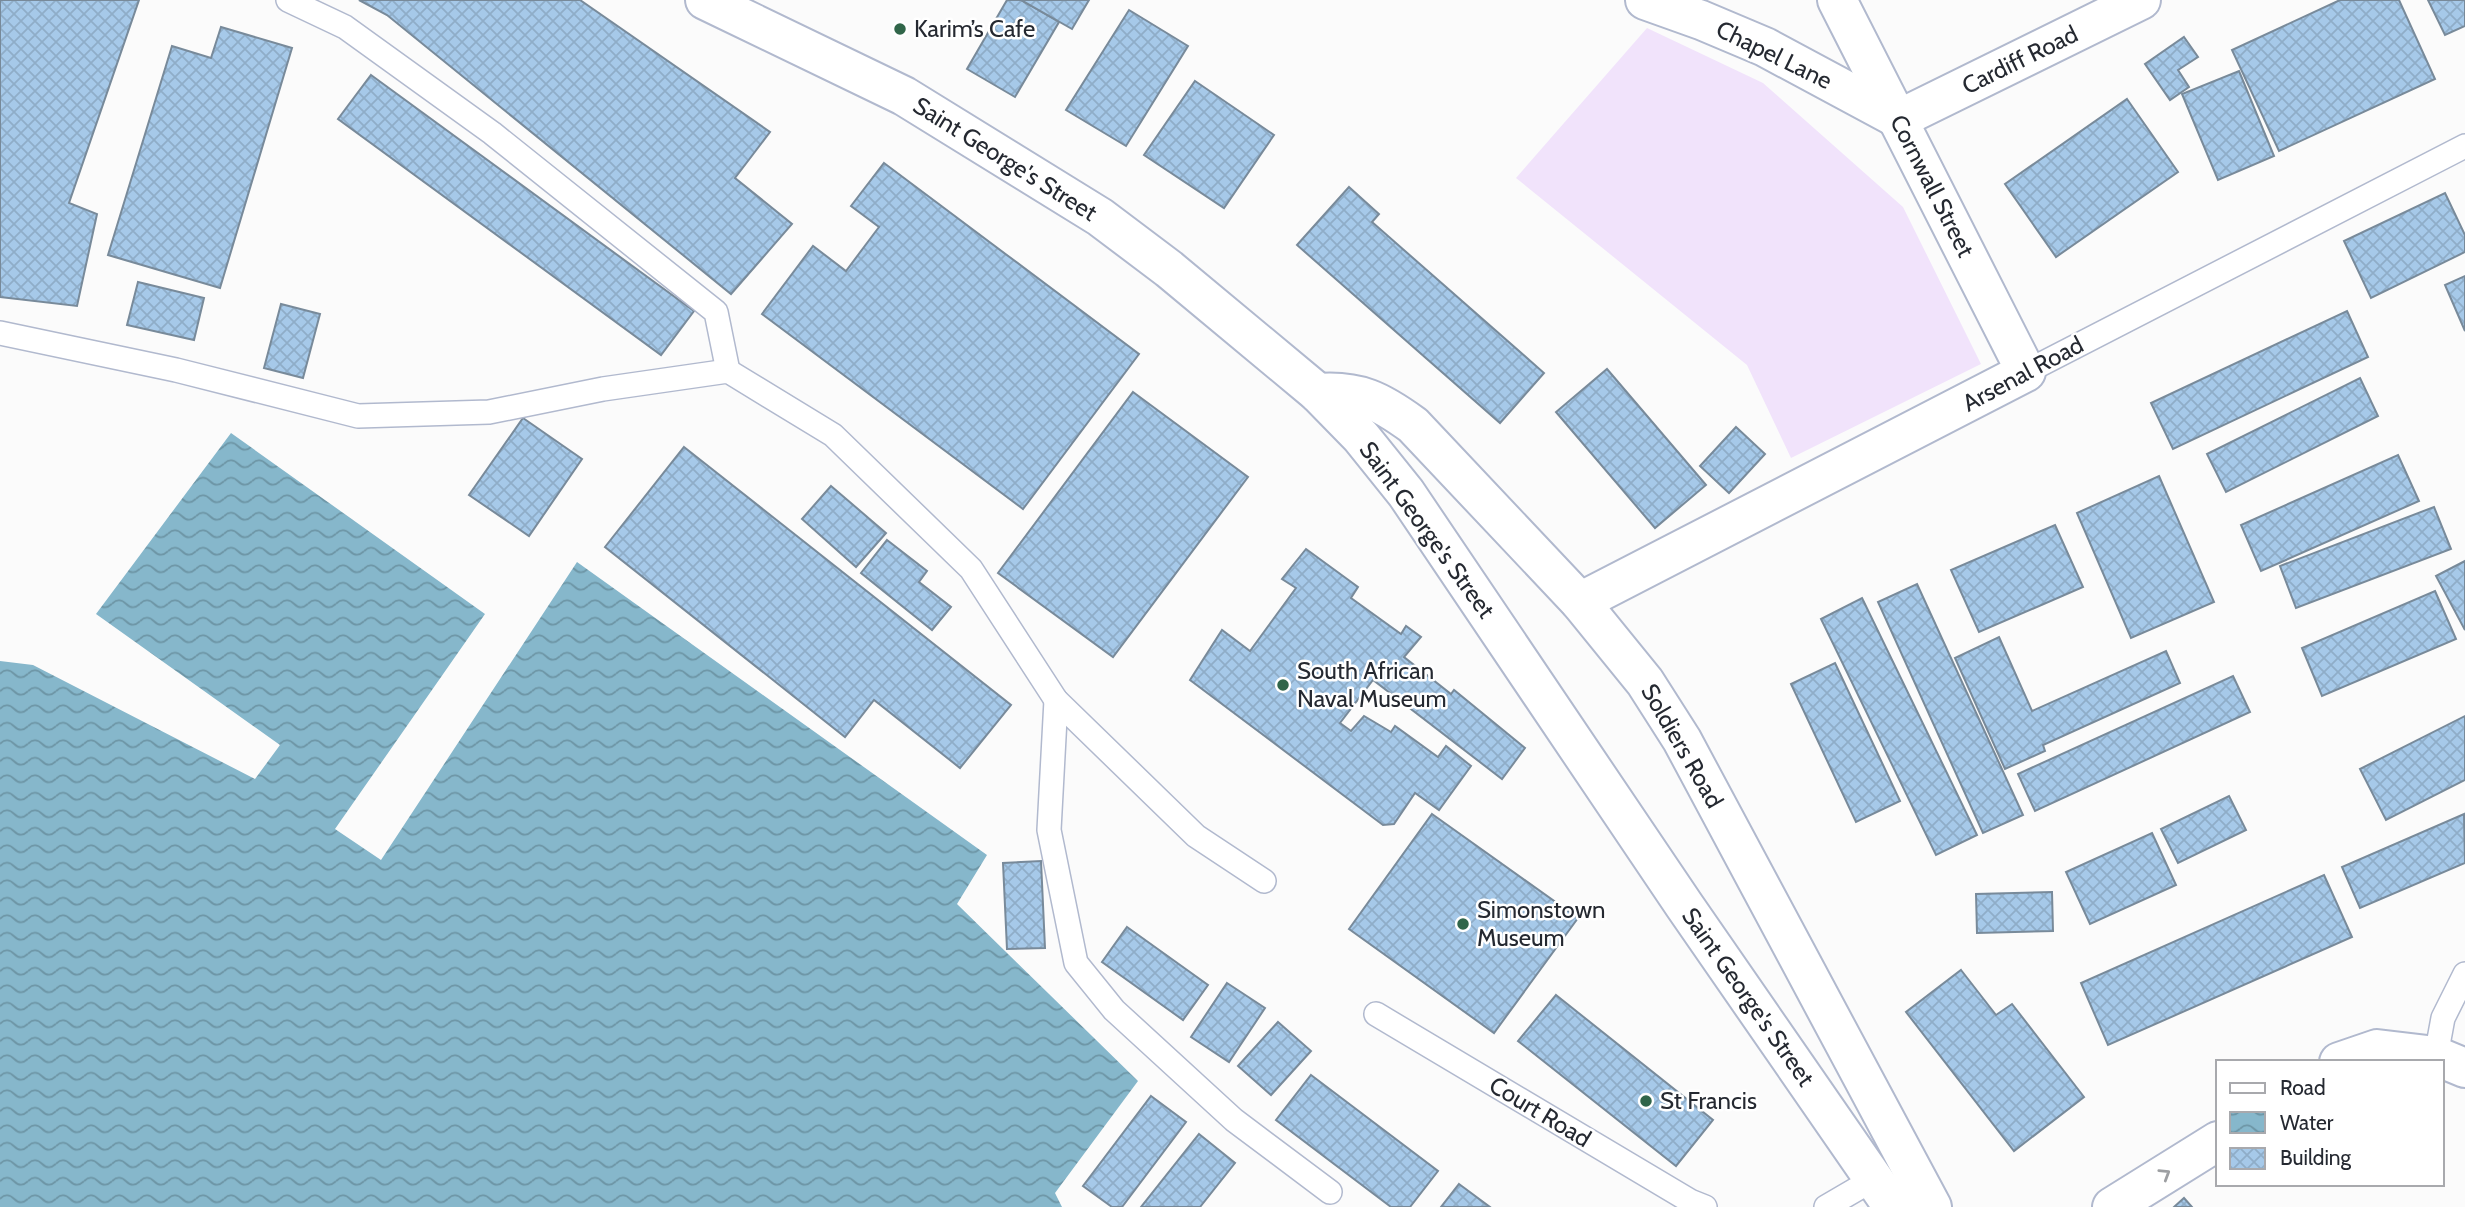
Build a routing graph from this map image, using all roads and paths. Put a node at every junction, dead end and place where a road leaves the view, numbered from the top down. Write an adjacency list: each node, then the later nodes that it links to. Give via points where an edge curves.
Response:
1 (288, 0): 9 (lane, via 345,27 492,133 716,312)
2 (705, 0): 11 (street, Saint George's Street, via 904,96 1100,217)
3 (1646, 0): 6 (street, Chapel Lane, via 1765,47)
4 (1837, 0): 6 (street, Cornwall Street)
5 (2141, 0): 6 (street, Cardiff Road)
6 (1899, 119): 10 (street, Cornwall Street)
7 (2465, 146): 10 (lane, Arsenal Road)
8 (0, 333): 9 (lane, via 176,370 358,416 489,412)
9 (728, 371): 13 (lane, via 833,435 971,569)
10 (2026, 372): 12 (street, Arsenal Road)
11 (1318, 393): 12 (street, Soldiers Road, via 1342,391 1362,396 1385,405 1413,425); 22 (street, Saint George's Street, via 1406,493)
12 (1580, 602): 25 (street, Soldiers Road, via 1646,682 1682,740)
13 (1056, 700): 14 (lane, via 1196,836); 21 (lane, via 1049,830 1076,963 1114,1010 1234,1120)
14 (1264, 881)
15 (2465, 974): 19 (lane, via 2443,1018)
16 (1376, 1014): 23 (lane, Court Road)
17 (2345, 1060): 18 (street, via 2377,1049)
18 (2440, 1060)
19 (2451, 1062)
20 (2216, 1142): 26 (street, one-way to 20)
21 (1330, 1192)
22 (1883, 1193): 24 (lane)
23 (1705, 1207)
24 (1826, 1207)
25 (1932, 1207)
26 (2112, 1207)

